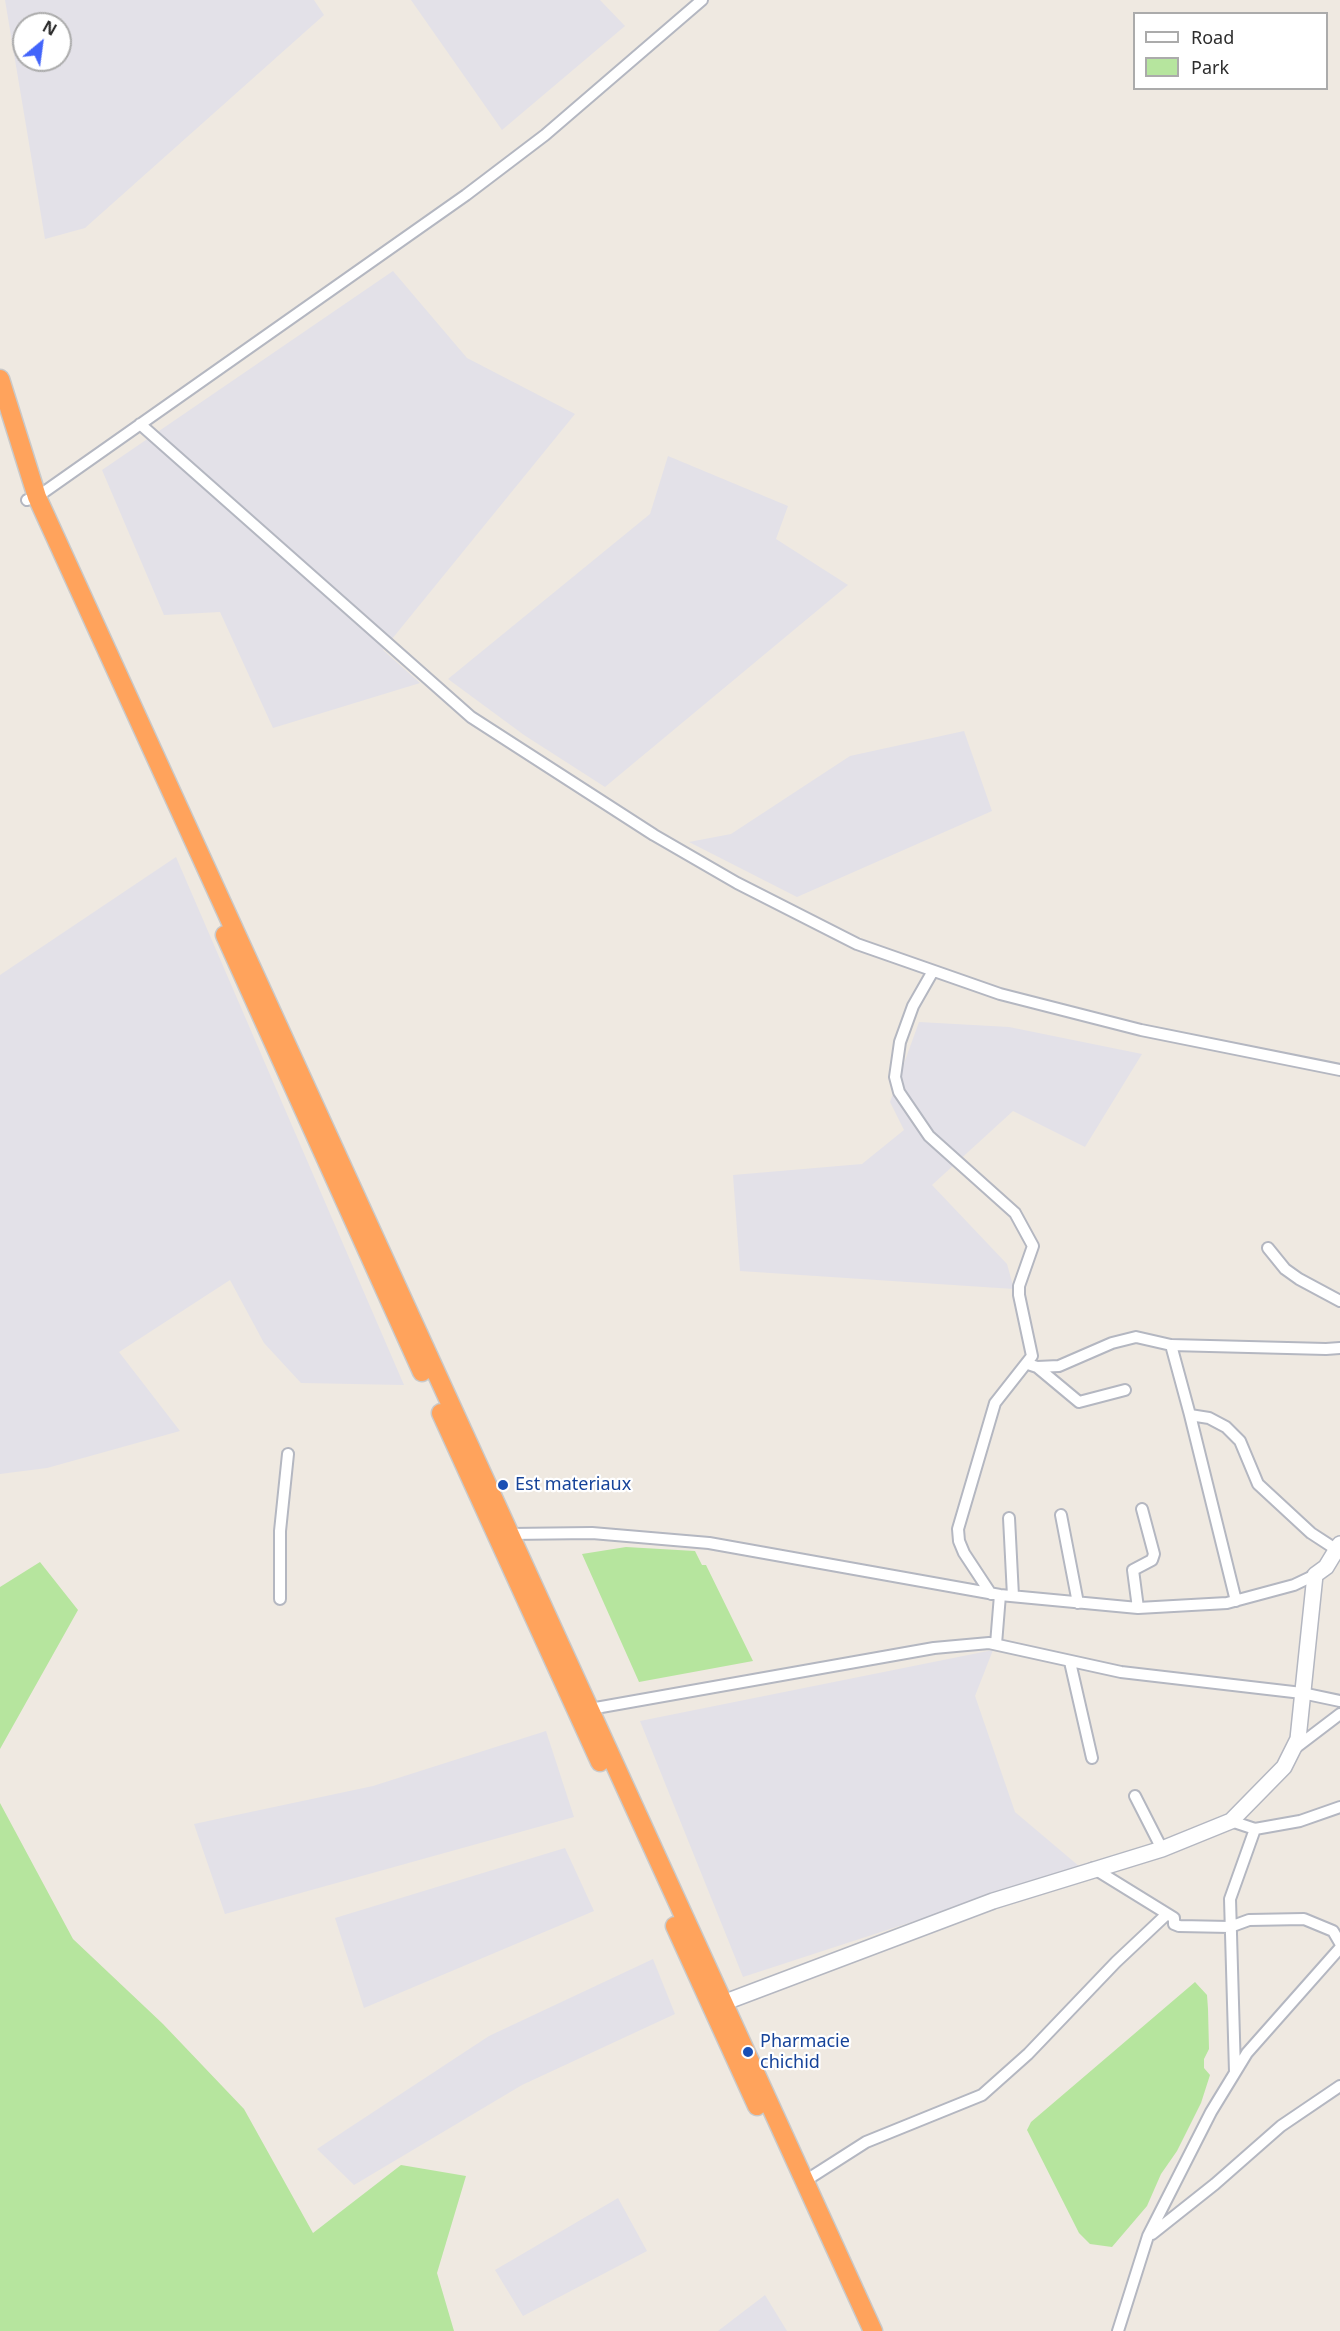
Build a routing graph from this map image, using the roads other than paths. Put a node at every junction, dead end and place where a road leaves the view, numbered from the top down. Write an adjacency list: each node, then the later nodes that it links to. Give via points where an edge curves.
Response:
1 (702, 0): 4 (street, via 545,135)
2 (0, 379): 5 (highway)
3 (0, 416): 5 (highway)
4 (140, 424): 5 (street); 6 (street, via 452,702 490,731 737,883 856,944)
5 (32, 498): 19 (highway); 45 (highway)
6 (933, 971): 7 (street, via 1000,994 1141,1030); 12 (street, via 904,1026 895,1077 899,1092 929,1136 1015,1213 1027,1231 1033,1246 1019,1295)
7 (1340, 1070)
8 (1268, 1248): 9 (street, via 1285,1269)
9 (1340, 1301)
10 (1171, 1345): 11 (street); 12 (street, via 1143,1337 1124,1339 1059,1366); 14 (street)
11 (1340, 1348)
12 (1032, 1365): 13 (street, via 1079,1402); 21 (street, via 995,1403 958,1529 964,1553)
13 (1125, 1390)
14 (1190, 1415): 20 (street, via 1209,1418 1240,1441 1258,1484); 24 (street)
15 (288, 1454): 23 (street, via 280,1531)
16 (1142, 1509): 26 (street, via 1154,1554 1152,1560 1133,1570)
17 (1061, 1515): 25 (street)
18 (1009, 1518): 22 (street)
19 (510, 1534): 21 (street, via 592,1533 709,1543); 31 (highway)
20 (1332, 1559): 24 (street, via 1284,1588); 29 (street)
21 (996, 1594): 22 (street); 27 (street)
22 (1013, 1596): 25 (street)
23 (280, 1599)
24 (1236, 1600): 26 (street)
25 (1078, 1603): 26 (street)
26 (1138, 1608)
27 (996, 1644): 28 (street); 31 (street, via 934,1648)
28 (1070, 1662): 29 (street, via 1120,1672); 34 (street)
29 (1302, 1693): 30 (street); 33 (street, via 1302,1729)
30 (1340, 1701)
31 (590, 1709): 45 (highway)
32 (1340, 1714): 33 (street)
33 (1294, 1749): 37 (street, via 1284,1767)
34 (1092, 1758)
35 (1135, 1796): 39 (street)
36 (1340, 1807): 38 (street, via 1300,1821)
37 (1231, 1821): 38 (street); 39 (street)
38 (1255, 1829): 42 (street, via 1230,1899)
39 (1162, 1849): 40 (street)
40 (1093, 1868): 41 (street); 45 (street, via 993,1901)
41 (1167, 1914): 42 (street, via 1179,1926); 48 (street, via 982,2095 866,2142)
42 (1230, 1927): 43 (street, via 1249,1920 1304,1919 1333,1931); 46 (street)
43 (1340, 1943)
44 (1340, 1948): 46 (street, via 1247,2053)
45 (718, 2005): 48 (highway); 50 (highway)
46 (1235, 2072): 49 (street)
47 (1340, 2086): 49 (street, via 1281,2126)
48 (805, 2181): 51 (highway)
49 (1148, 2236): 52 (street)
50 (861, 2331)
51 (873, 2331)
52 (1118, 2331)

